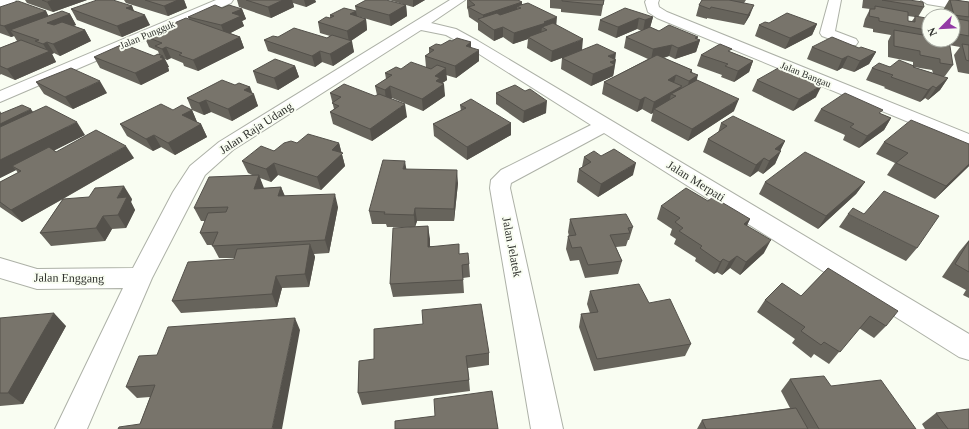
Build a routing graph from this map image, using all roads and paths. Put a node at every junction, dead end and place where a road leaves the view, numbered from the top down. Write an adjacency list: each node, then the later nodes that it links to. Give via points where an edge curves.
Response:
1 (10, 0): 7 (street)
2 (227, 0): 11 (street, Jalan Pungguk)
3 (459, 0): 9 (street, Jalan Raja Udang)
4 (653, 0): 13 (street, Jalan Bangau, via 653,9 662,16)
5 (835, 0): 10 (street, via 827,33)
6 (926, 0): 8 (street)
7 (0, 3)
8 (969, 7)
9 (419, 25): 12 (street, Jalan Merpati, via 451,32); 15 (street, Jalan Raja Udang, via 226,146 197,170)
10 (851, 42)
11 (0, 97)
12 (605, 125): 16 (street, Jalan Merpati); 18 (street, Jalan Jelatek, via 501,180 500,188)
13 (969, 141)
14 (0, 267): 15 (street, Jalan Enggang, via 37,279)
15 (140, 278): 17 (street, Jalan Raja Udang)
16 (969, 348)
17 (71, 429)
18 (547, 429)

